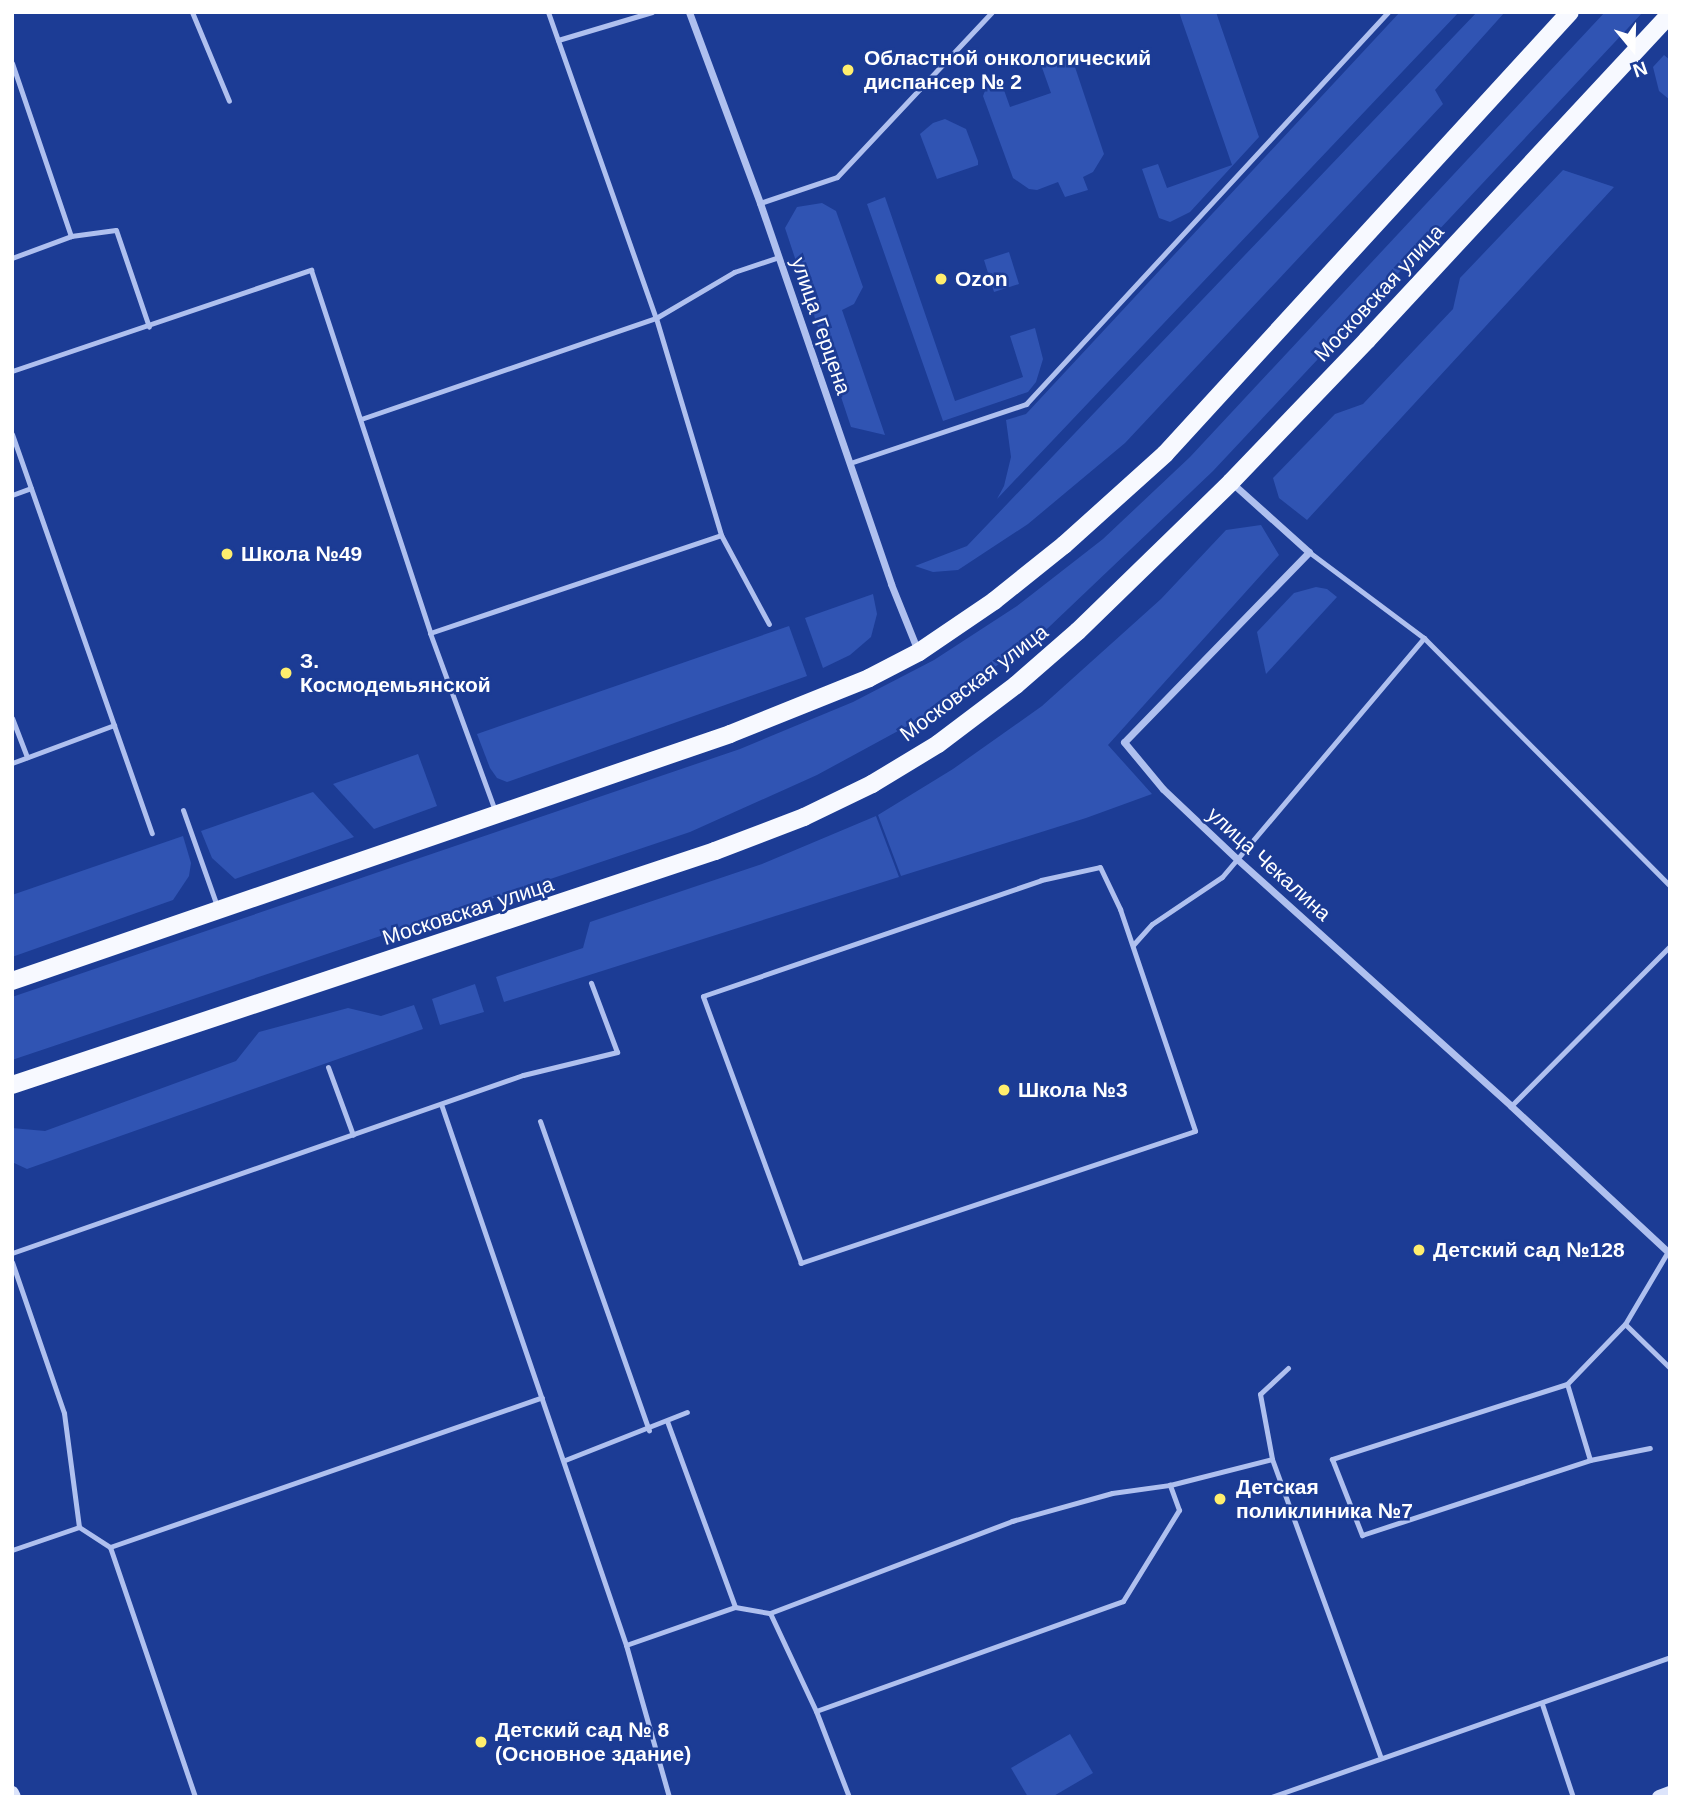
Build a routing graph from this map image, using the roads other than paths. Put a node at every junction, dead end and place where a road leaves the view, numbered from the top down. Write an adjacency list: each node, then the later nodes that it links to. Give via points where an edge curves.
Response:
1 (192, 12): 11 (lane)
2 (548, 12): 9 (lane)
3 (652, 12): 9 (lane)
4 (689, 12): 12 (street, улица Герцена)
5 (992, 12): 12 (lane, via 837,177)
6 (1388, 12): 21 (lane, via 1026,404)
7 (1570, 12): 30 (main road, via 1165,454 1064,545)
8 (1670, 13): 22 (main road, Московская улица)
9 (558, 40): 16 (lane)
10 (12, 62): 13 (lane)
11 (229, 101)
12 (760, 203): 14 (street, улица Герцена)
13 (72, 236): 15 (lane); 17 (lane, via 116,230)
14 (779, 257): 16 (lane, via 734,272); 21 (street, улица Герцена)
15 (12, 258)
16 (656, 318): 19 (lane); 25 (lane)
17 (149, 327): 18 (lane); 19 (lane, via 311,270)
18 (12, 371)
19 (361, 419): 28 (lane)
20 (12, 434): 23 (lane)
21 (850, 463): 30 (street, улица Герцена)
22 (1231, 482): 26 (street); 46 (main road, Московская улица, via 1016,685 938,744 872,784 804,817 690,859)
23 (31, 488): 24 (lane); 32 (lane)
24 (12, 495)
25 (721, 535): 27 (lane); 28 (lane)
26 (1309, 552): 29 (lane); 38 (street, улица Чекалина, via 1124,742 1163,789)
27 (769, 624)
28 (430, 633): 36 (lane)
29 (1424, 638): 38 (lane); 39 (lane)
30 (919, 652): 36 (main road, via 869,678 730,733)
31 (12, 718): 33 (lane)
32 (114, 725): 33 (lane); 37 (lane)
33 (27, 757): 34 (lane)
34 (12, 763)
35 (183, 810): 40 (lane)
36 (496, 814): 40 (main road)
37 (152, 832)
38 (1237, 859): 41 (lane, via 1222,877 1152,924); 48 (street, улица Чекалина)
39 (1670, 886)
40 (218, 910): 43 (main road)
41 (1133, 945): 41 (lane, via 1195,1131 802,1263 703,996 1016,888 1100,867)
42 (1670, 946): 48 (lane)
43 (12, 981)
44 (591, 983): 47 (lane, via 617,1052 523,1075)
45 (328, 1067): 50 (lane)
46 (12, 1085)
47 (441, 1104): 50 (lane); 58 (lane)
48 (1511, 1106): 51 (street, улица Чекалина)
49 (540, 1121): 61 (lane)
50 (353, 1135): 52 (lane)
51 (1669, 1251): 54 (lane)
52 (12, 1253)
53 (12, 1262): 67 (lane, via 64,1413)
54 (1625, 1324): 56 (lane); 57 (lane)
55 (1288, 1368): 63 (lane, via 1260,1394)
56 (1670, 1368)
57 (1567, 1384): 65 (lane); 65 (lane, via 1332,1459 1362,1535)
58 (542, 1397): 64 (lane); 68 (lane)
59 (687, 1412): 60 (lane)
60 (667, 1421): 61 (lane); 70 (lane)
61 (649, 1430): 64 (lane)
62 (1650, 1447): 65 (lane)
63 (1272, 1459): 66 (lane); 76 (lane)
64 (565, 1460): 72 (lane)
65 (1590, 1460)
66 (1170, 1485): 71 (lane, via 1112,1493 1013,1521); 75 (lane, via 1179,1510 1122,1601)
67 (79, 1527): 68 (lane); 69 (lane)
68 (110, 1547): 78 (lane)
69 (12, 1550)
70 (735, 1607): 71 (lane); 72 (lane)
71 (770, 1613): 75 (lane)
72 (626, 1645): 79 (lane)
73 (1670, 1657): 74 (lane)
74 (1542, 1704): 76 (lane); 82 (lane)
75 (816, 1711): 80 (lane)
76 (1380, 1756): 81 (lane)
77 (1670, 1793): 83 (main road)
78 (195, 1797)
79 (669, 1797)
80 (849, 1797)
81 (1271, 1797)
82 (1573, 1797)
83 (1658, 1797)

